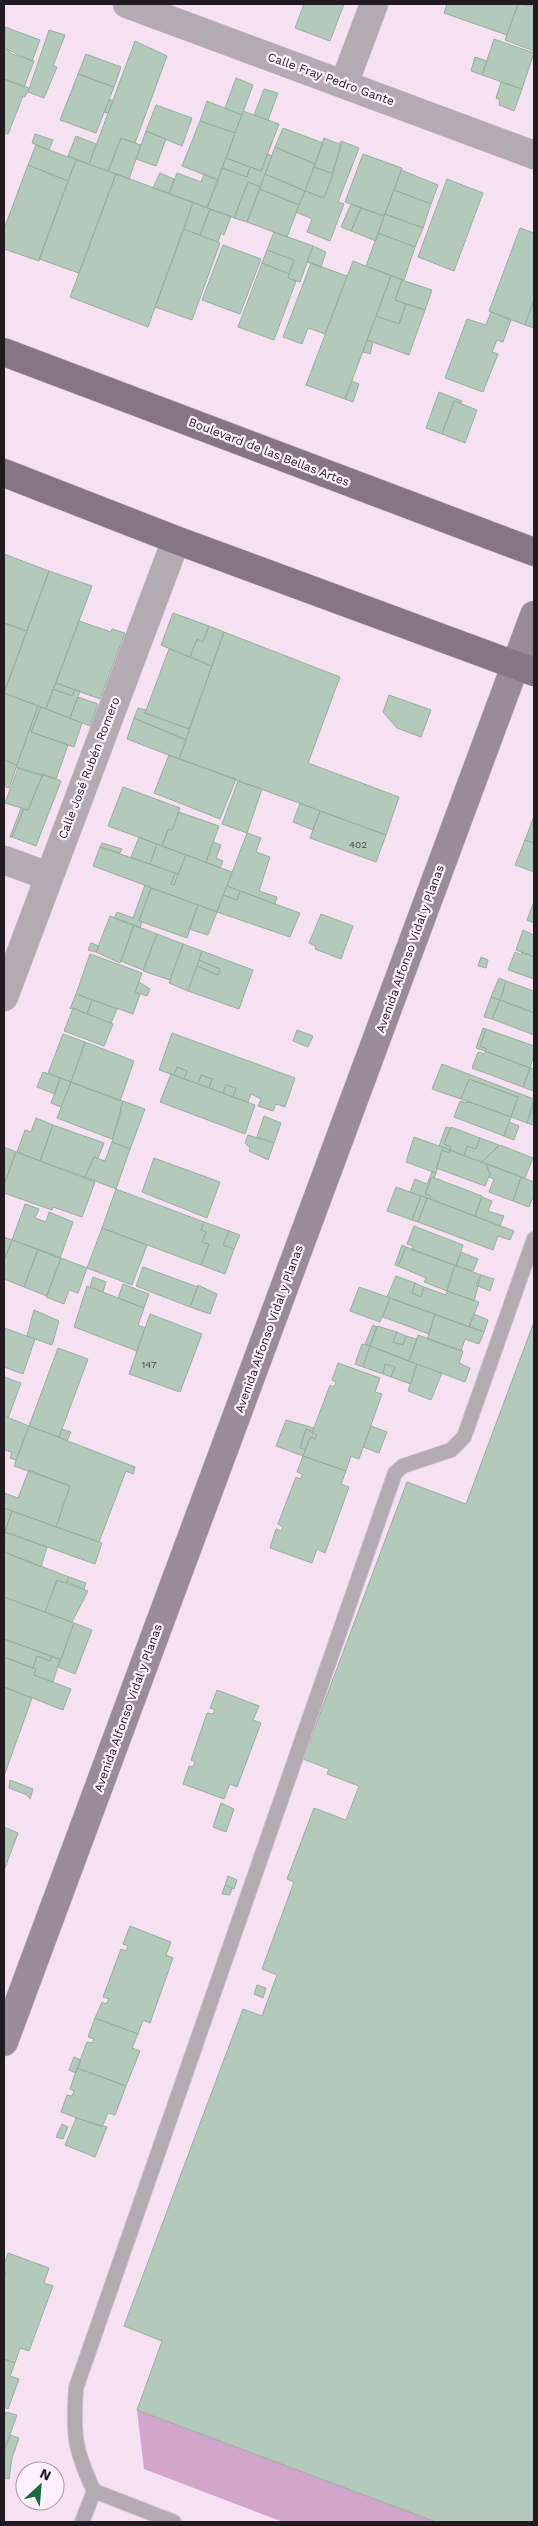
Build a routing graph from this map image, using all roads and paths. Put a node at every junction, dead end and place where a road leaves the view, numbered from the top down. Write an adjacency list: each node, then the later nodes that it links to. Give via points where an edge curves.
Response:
1 (127, 4): 3 (street, Calle Fray Pedro Gante)
2 (374, 4): 3 (street)
3 (344, 84): 4 (street, Calle Fray Pedro Gante)
4 (534, 155)
5 (4, 352): 8 (main road, Boulevard de las Bellas Artes)
6 (4, 473): 7 (main road)
7 (176, 540): 10 (main road); 12 (street, Calle José Rubén Romero)
8 (534, 552)
9 (534, 615): 10 (main road, Avenida Alfonso Vidal y Planas)
10 (525, 669): 15 (main road, Avenida Alfonso Vidal y Planas)
11 (4, 860): 12 (street)
12 (48, 876): 13 (street, Calle José Rubén Romero)
13 (4, 996)
14 (534, 1239): 16 (lane, via 464,1437 451,1450 403,1466 395,1473 76,2388 75,2436 79,2461)
15 (4, 2042)
16 (94, 2492): 17 (lane); 18 (lane)
17 (82, 2522)
18 (174, 2522)

